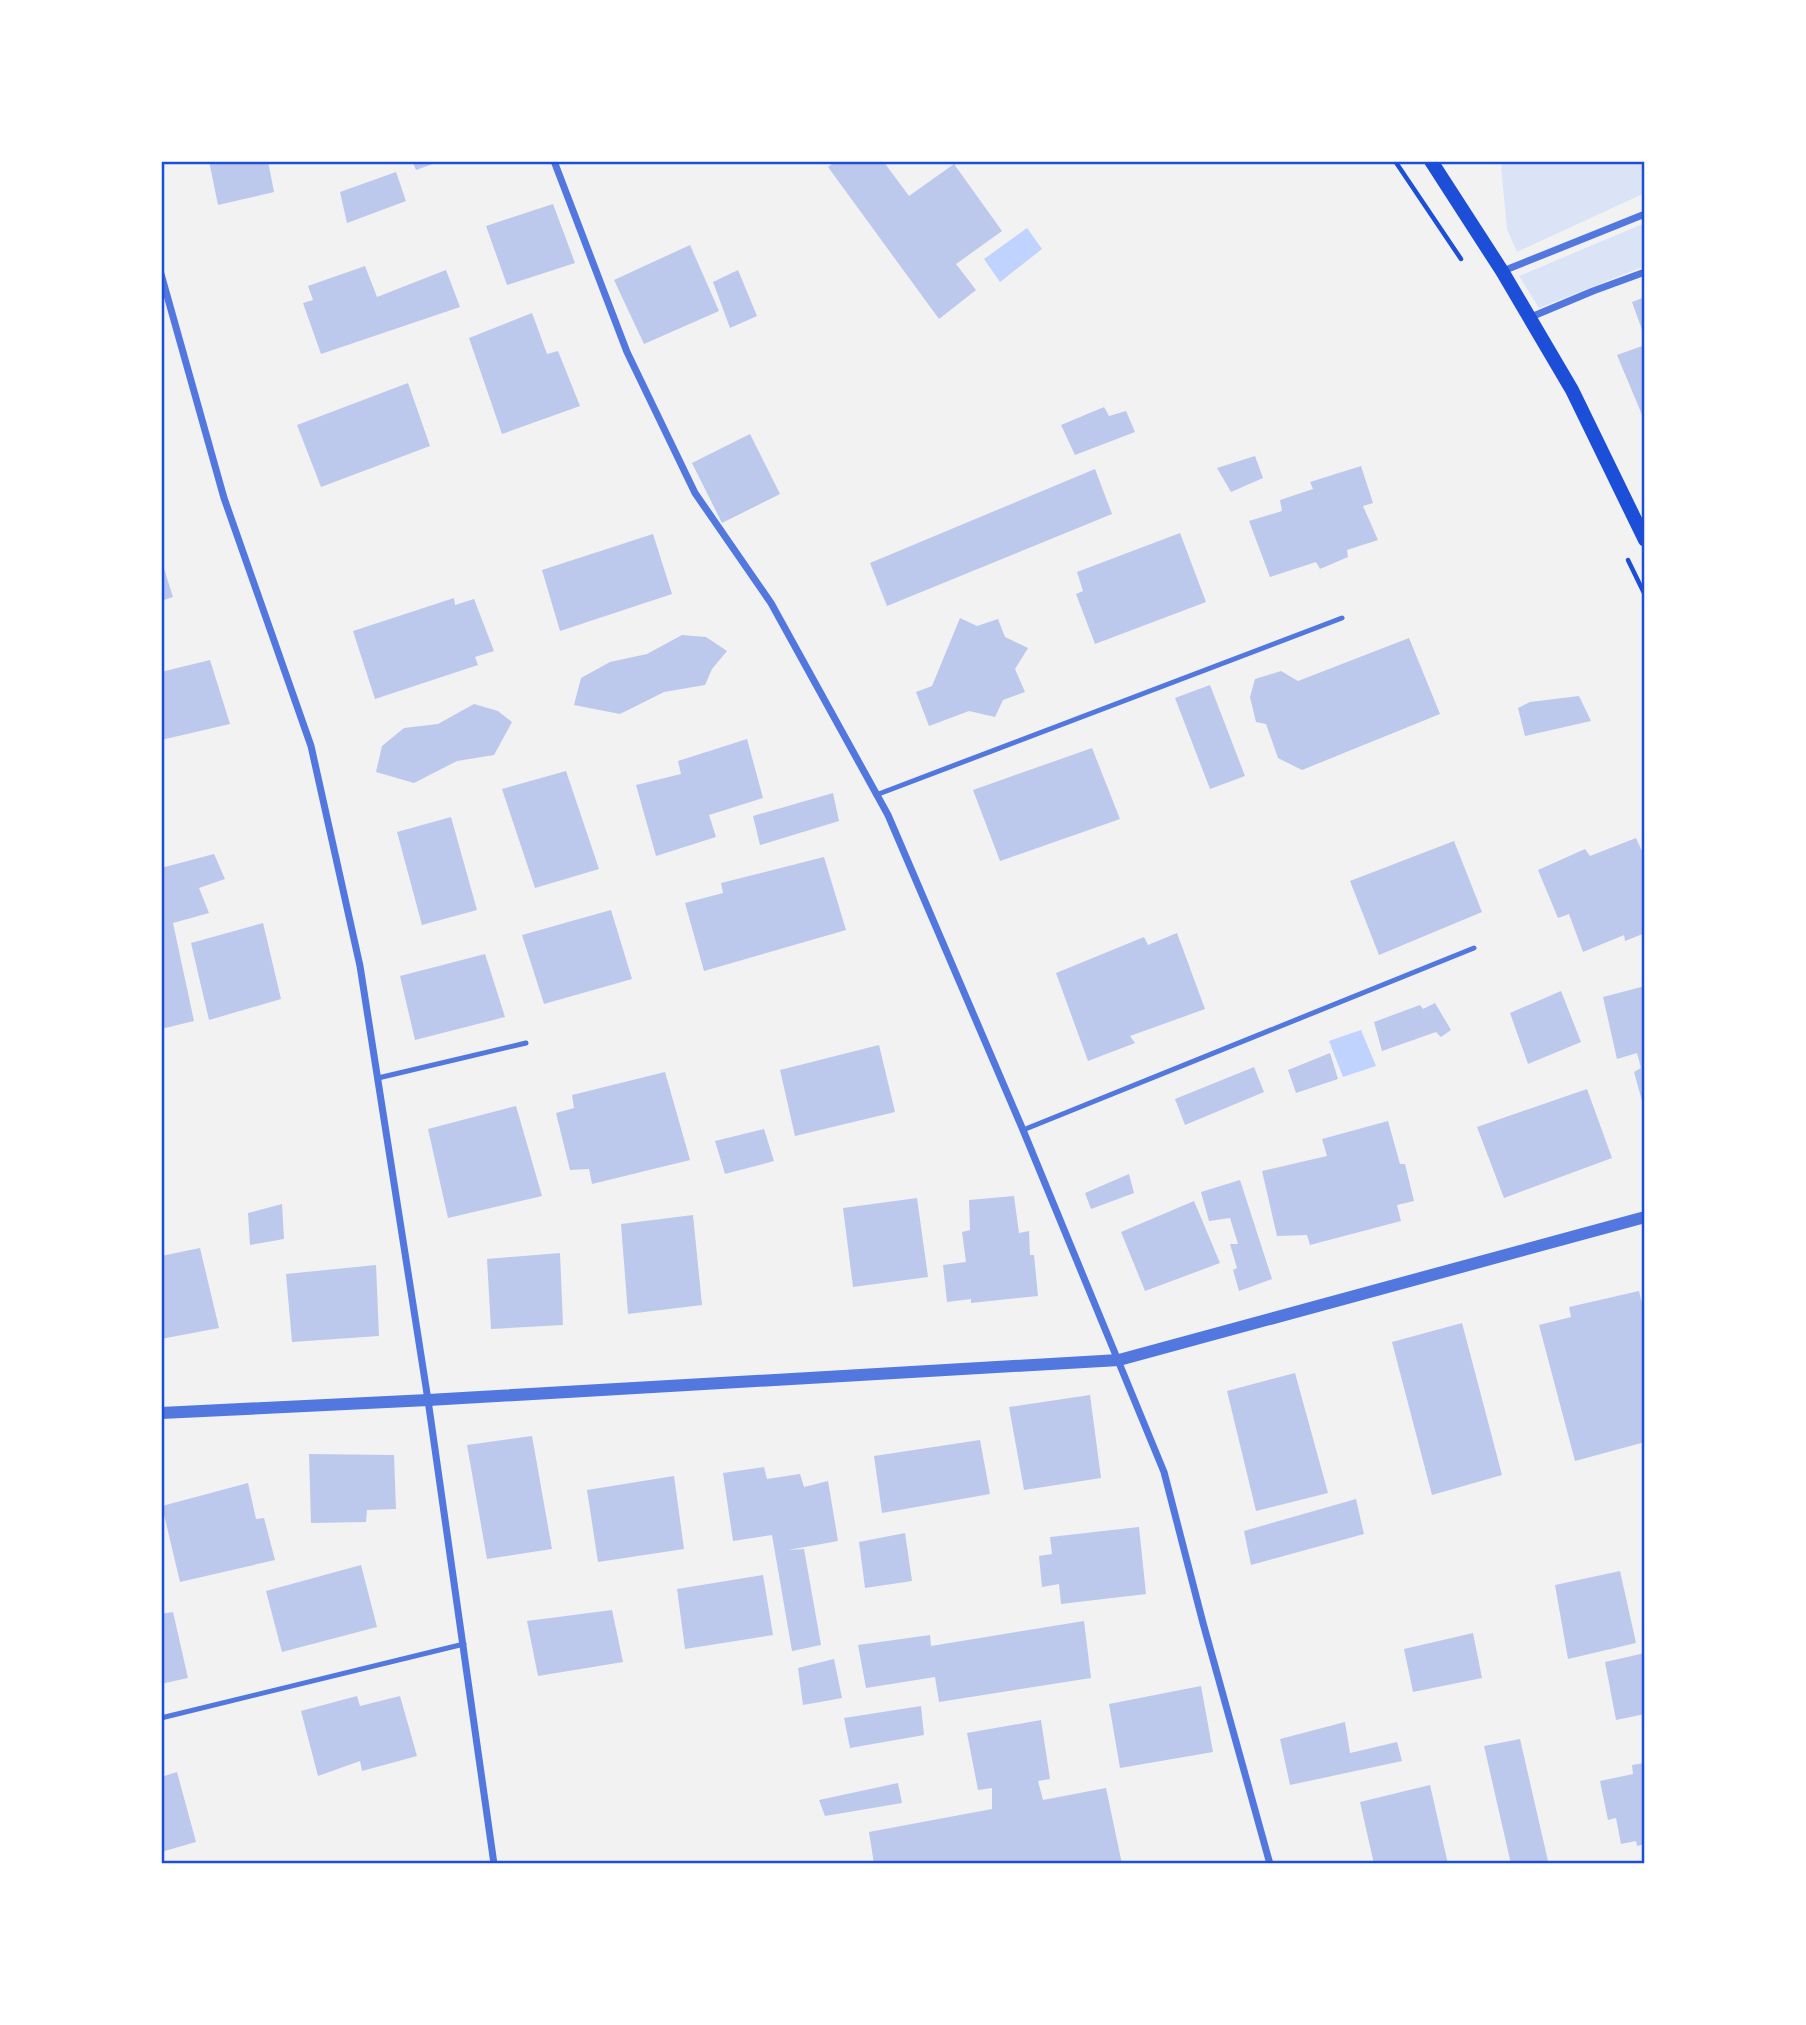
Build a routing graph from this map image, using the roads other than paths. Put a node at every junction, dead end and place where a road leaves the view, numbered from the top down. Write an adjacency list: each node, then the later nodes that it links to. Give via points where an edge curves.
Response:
1 (554, 161): 10 (street, via 627,352 695,493 771,603)
2 (1431, 161): 4 (main road)
3 (1645, 214): 4 (street)
4 (1502, 271): 7 (main road)
5 (1645, 272): 7 (street)
6 (161, 274): 13 (street, via 224,498 311,746 360,966)
7 (1531, 317): 8 (main road)
8 (1645, 540)
9 (1342, 618): 10 (lane)
10 (876, 795): 14 (street)
11 (1474, 948): 14 (lane)
12 (526, 1043): 13 (lane)
13 (378, 1078): 17 (street)
14 (1023, 1130): 16 (street)
15 (1645, 1217): 16 (street)
16 (1119, 1360): 17 (street); 22 (street, via 1164,1472)
17 (428, 1400): 18 (street); 19 (street)
18 (161, 1413)
19 (464, 1644): 20 (lane); 21 (street)
20 (161, 1718)
21 (494, 1864)
22 (1270, 1864)

